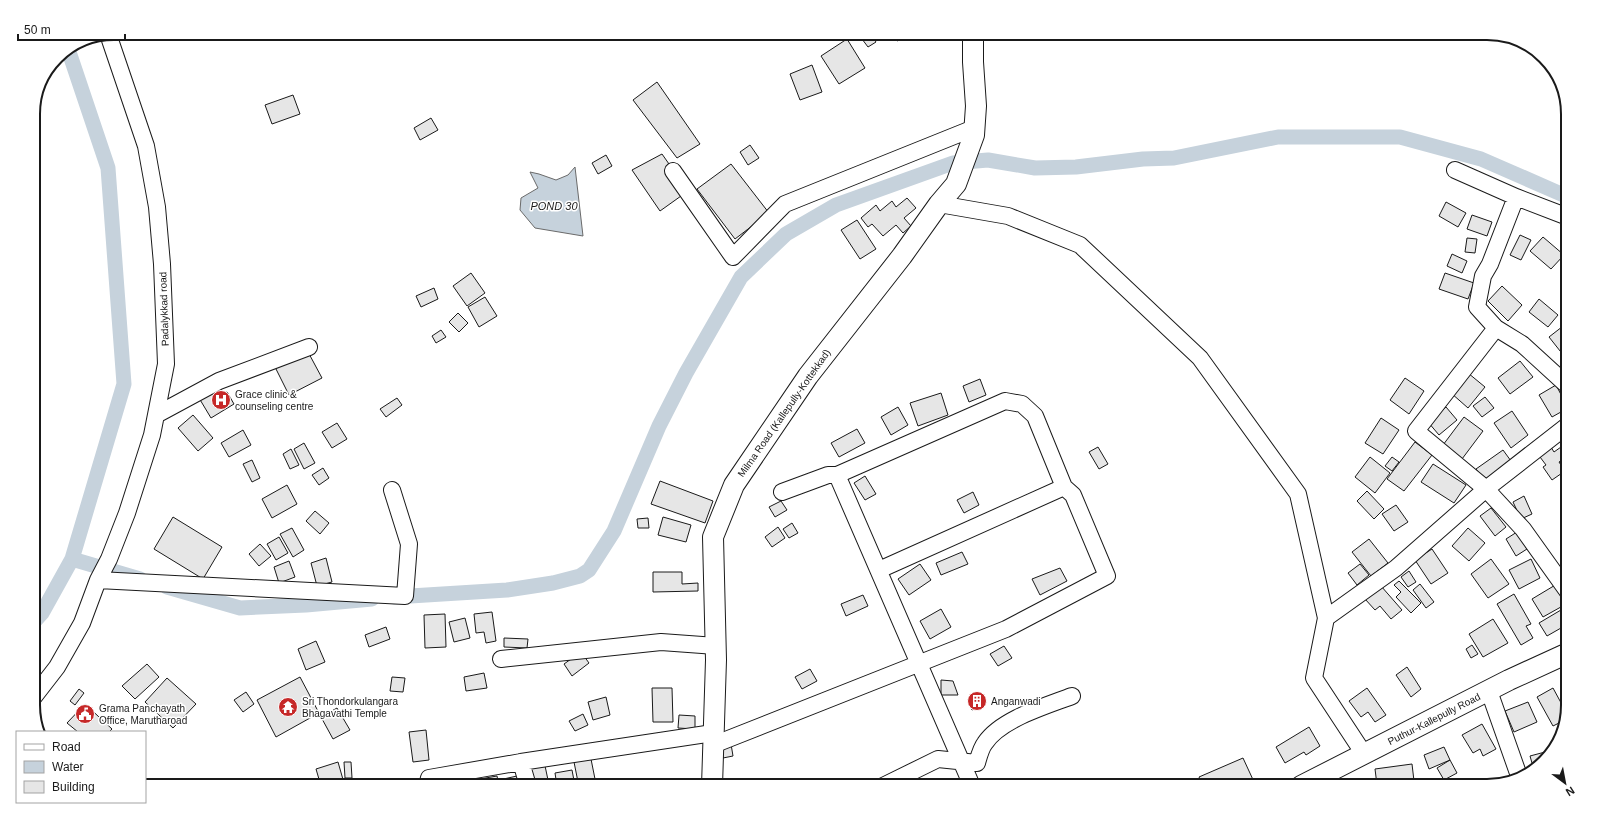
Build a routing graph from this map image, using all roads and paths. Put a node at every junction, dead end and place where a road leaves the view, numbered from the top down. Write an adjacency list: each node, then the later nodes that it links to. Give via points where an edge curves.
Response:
1 (110, 40): 12 (street, Padalykkad road, via 146,146 157,207 166,364)
2 (972, 40): 3 (main road, Milma Road (Kallepully-Kottekkad), via 976,106)
3 (974, 132): 5 (street, via 785,204 733,257); 7 (main road, Milma Road (Kallepully-Kottekkad), via 956,184)
4 (1455, 170): 6 (street)
5 (673, 171)
6 (1516, 197): 8 (street); 9 (street, via 1483,276 1477,307)
7 (939, 204): 22 (street, via 1008,216 1080,245 1200,358 1298,494); 23 (main road, Milma Road (Kallepully-Kottekkad), via 902,256 808,376 734,485 713,537)
8 (1561, 214)
9 (1496, 328): 11 (street, via 1522,344); 16 (street, via 1416,431)
10 (308, 347): 12 (street, via 219,381)
11 (1561, 380)
12 (156, 415): 20 (street, Padalykkad road, via 127,512)
13 (1561, 430): 16 (street)
14 (837, 475): 15 (street, via 1005,400 1022,404 1035,416); 18 (street, via 828,475); 19 (street)
15 (1064, 487): 19 (street); 26 (street, via 1073,495 1107,576 1006,629)
16 (1486, 488): 21 (street, via 1523,529); 22 (street, via 1396,568)
17 (392, 490): 20 (street, via 409,544 405,596)
18 (782, 492)
19 (879, 570): 26 (street)
20 (98, 580): 27 (street, Padalykkad road, via 82,623 57,667)
21 (1561, 582)
22 (1326, 618): 31 (street, via 1314,678)
23 (716, 646): 25 (street, via 661,642); 30 (main road, Milma Road (Kallepully-Kottekkad))
24 (1561, 656): 28 (main road, Puthur-Kallepully Road)
25 (501, 659)
26 (918, 663): 30 (street); 32 (street)
27 (40, 689)
28 (1489, 691): 31 (main road, Puthur-Kallepully Road); 34 (street)
29 (1072, 696): 32 (street, via 1030,712 998,729 985,743 976,763)
30 (713, 739): 33 (street); 37 (main road, Milma Road (Kallepully-Kottekkad))
31 (1364, 754): 40 (main road, Puthur-Kallepully Road)
32 (961, 761): 38 (street, via 938,759); 39 (street)
33 (521, 762): 35 (street); 36 (street)
34 (1518, 772)
35 (429, 779)
36 (526, 779)
37 (712, 779)
38 (897, 779)
39 (969, 779)
40 (1316, 779)

